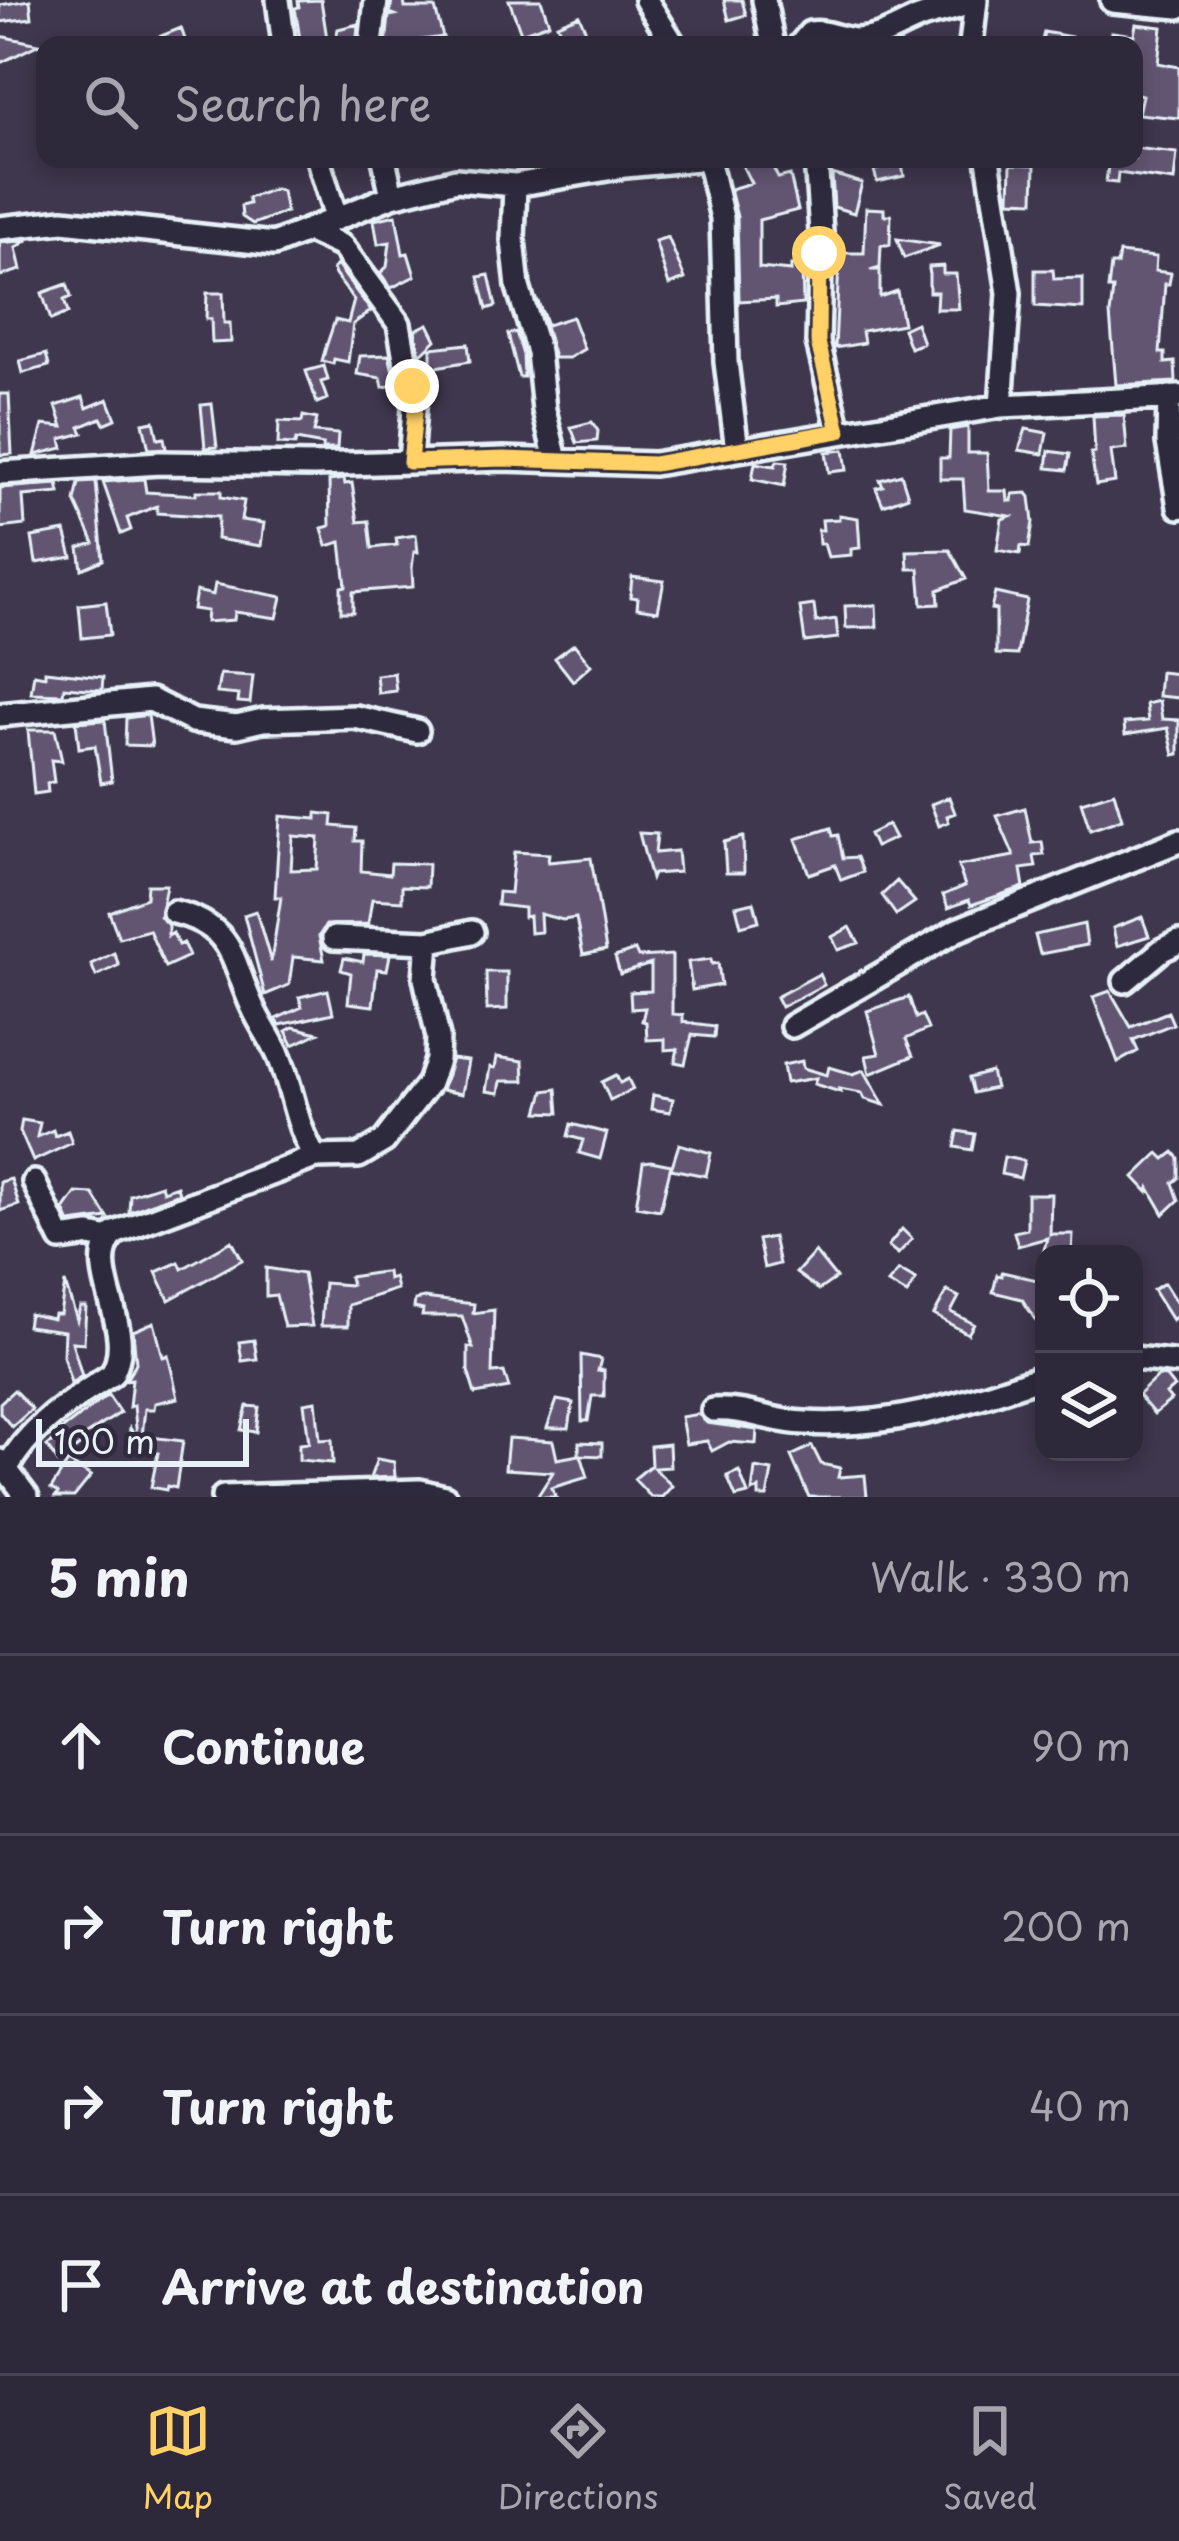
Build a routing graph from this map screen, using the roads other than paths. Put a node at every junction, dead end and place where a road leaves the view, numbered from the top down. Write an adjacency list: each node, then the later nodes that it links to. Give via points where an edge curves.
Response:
1 (278, 0): 8 (street)
2 (376, 0): 9 (street)
3 (646, 0): 10 (street)
4 (764, 0): 11 (street)
5 (974, 0): 12 (street); 13 (street)
6 (1112, 1): 7 (street)
7 (1179, 7)
8 (283, 36)
9 (372, 36)
10 (668, 36)
11 (771, 36)
12 (883, 36)
13 (972, 36)
14 (321, 168): 22 (street)
15 (386, 168): 21 (street)
16 (614, 168): 20 (street)
17 (710, 168): 28 (street, via 722,218)
18 (817, 168): 27 (street, via 818,342)
19 (989, 168): 26 (street, via 1009,293)
20 (515, 185): 21 (street, via 466,178); 29 (street, via 518,287)
21 (392, 196): 22 (street)
22 (336, 217): 24 (street)
23 (0, 228): 24 (street, via 64,221 274,244)
24 (309, 231): 30 (street, via 342,246 399,324 415,394)
25 (1174, 397): 26 (street); 32 (street, via 1168,442)
26 (1000, 406): 27 (street)
27 (839, 431): 28 (street)
28 (737, 450): 29 (street, via 654,464)
29 (556, 460): 30 (street)
30 (410, 462): 31 (street)
31 (0, 473)
32 (1179, 507)
33 (0, 715): 34 (street, via 151,700 188,721 237,726 347,716)
34 (417, 731)
35 (1179, 842): 42 (street, via 957,930)
36 (174, 912): 43 (street, via 232,949)
37 (472, 932): 39 (street)
38 (334, 938): 39 (street)
39 (428, 942): 43 (street, via 426,993 438,1037 429,1083 384,1141 359,1156)
40 (1179, 942): 41 (street)
41 (1125, 980)
42 (792, 1027)
43 (315, 1157): 45 (street)
44 (34, 1182): 45 (street, via 61,1239)
45 (109, 1239): 50 (street, via 103,1262 118,1324 117,1364)
46 (1143, 1359): 47 (street)
47 (1179, 1364)
48 (1035, 1379): 49 (street, via 902,1420 804,1423)
49 (713, 1410)
50 (4, 1464): 51 (street)
51 (27, 1497)
52 (223, 1497): 53 (street)
53 (445, 1497)

